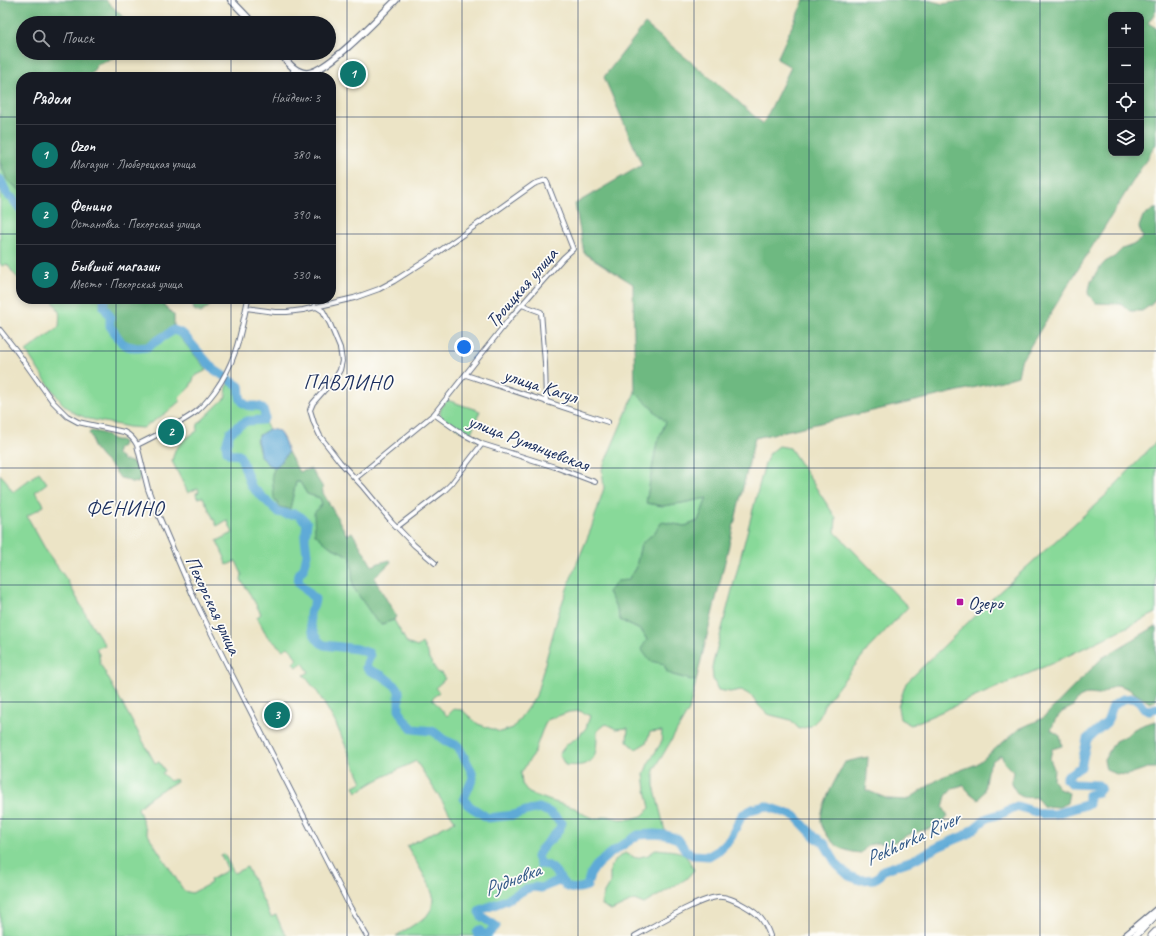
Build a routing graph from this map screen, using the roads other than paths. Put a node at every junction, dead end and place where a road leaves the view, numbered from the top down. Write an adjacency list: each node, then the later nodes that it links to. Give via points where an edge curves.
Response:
1 (232, 0): 3 (main road)
2 (396, 0): 4 (main road)
3 (247, 16)
4 (336, 56)
5 (287, 60): 7 (main road)
6 (331, 60): 10 (main road)
7 (294, 68): 8 (street); 9 (main road)
8 (293, 72)
9 (302, 72)
10 (313, 72)
11 (336, 302): 14 (street, Троицкая улица, via 366,294 394,281 534,184 546,180 573,249)
12 (247, 304): 16 (street)
13 (325, 304): 15 (street, Троицкая улица)
14 (522, 305): 18 (street, Троицкая улица); 19 (street, via 541,312)
15 (315, 306): 16 (street, via 287,312); 24 (street, via 323,311 330,324 340,348 342,361 336,377 312,402 310,410 320,436)
16 (246, 308): 23 (street, via 236,351 228,370 209,399 183,421)
17 (0, 330): 23 (street, via 47,395 70,419 124,432 132,437)
18 (466, 374): 19 (street, улица Кагул); 20 (street, Троицкая улица)
19 (546, 402): 21 (street, улица Кагул)
20 (434, 414): 22 (street, улица Румянцевская); 24 (street, Троицкая улица)
21 (608, 422)
22 (482, 444): 25 (street, улица Румянцевская); 26 (street, via 452,484)
23 (137, 445): 31 (street, Пехорская улица, via 152,500 194,600)
24 (356, 478): 26 (street)
25 (595, 482)
26 (397, 527): 27 (street)
27 (435, 564)
28 (1156, 910): 34 (main road)
29 (1156, 914): 35 (highway)
30 (1156, 932): 36 (highway)
31 (367, 936)
32 (635, 936): 33 (street, via 704,900 722,896 752,910 766,925)
33 (770, 936)
34 (1125, 936)
35 (1135, 936)
36 (1152, 936)

